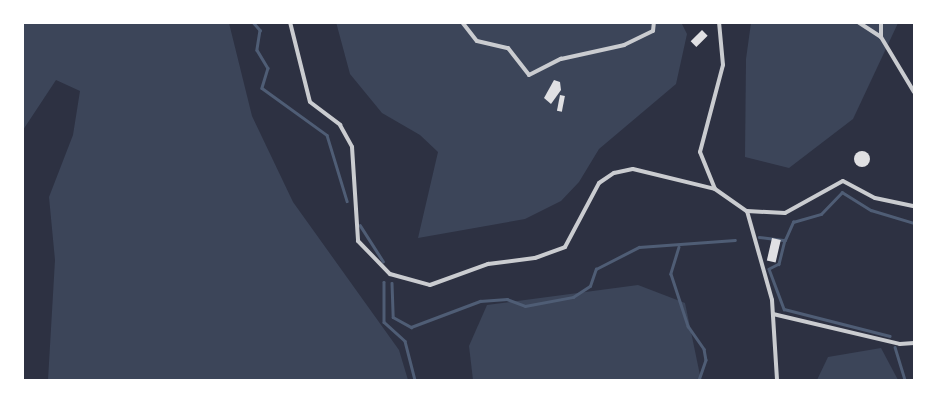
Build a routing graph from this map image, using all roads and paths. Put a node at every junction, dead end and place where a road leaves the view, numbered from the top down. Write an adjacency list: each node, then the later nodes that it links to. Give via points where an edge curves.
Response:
1 (290, 22): 9 (street, via 310,102 340,125 352,147 358,242 390,274 412,283 430,284 488,264 535,258 565,247 599,183 614,173 633,170)
2 (462, 22): 3 (street, via 477,40 508,48 529,75 561,59 624,45 653,31)
3 (654, 22)
4 (719, 22): 9 (street, via 723,65 700,152)
5 (858, 22): 7 (street)
6 (881, 22): 7 (street)
7 (881, 37): 8 (street)
8 (914, 92)
9 (715, 190): 11 (street)
10 (914, 206): 11 (street, via 875,198 843,180 785,213)
11 (746, 211): 12 (street)
12 (773, 314): 13 (street, via 900,344); 14 (street)
13 (914, 343)
14 (777, 380)

